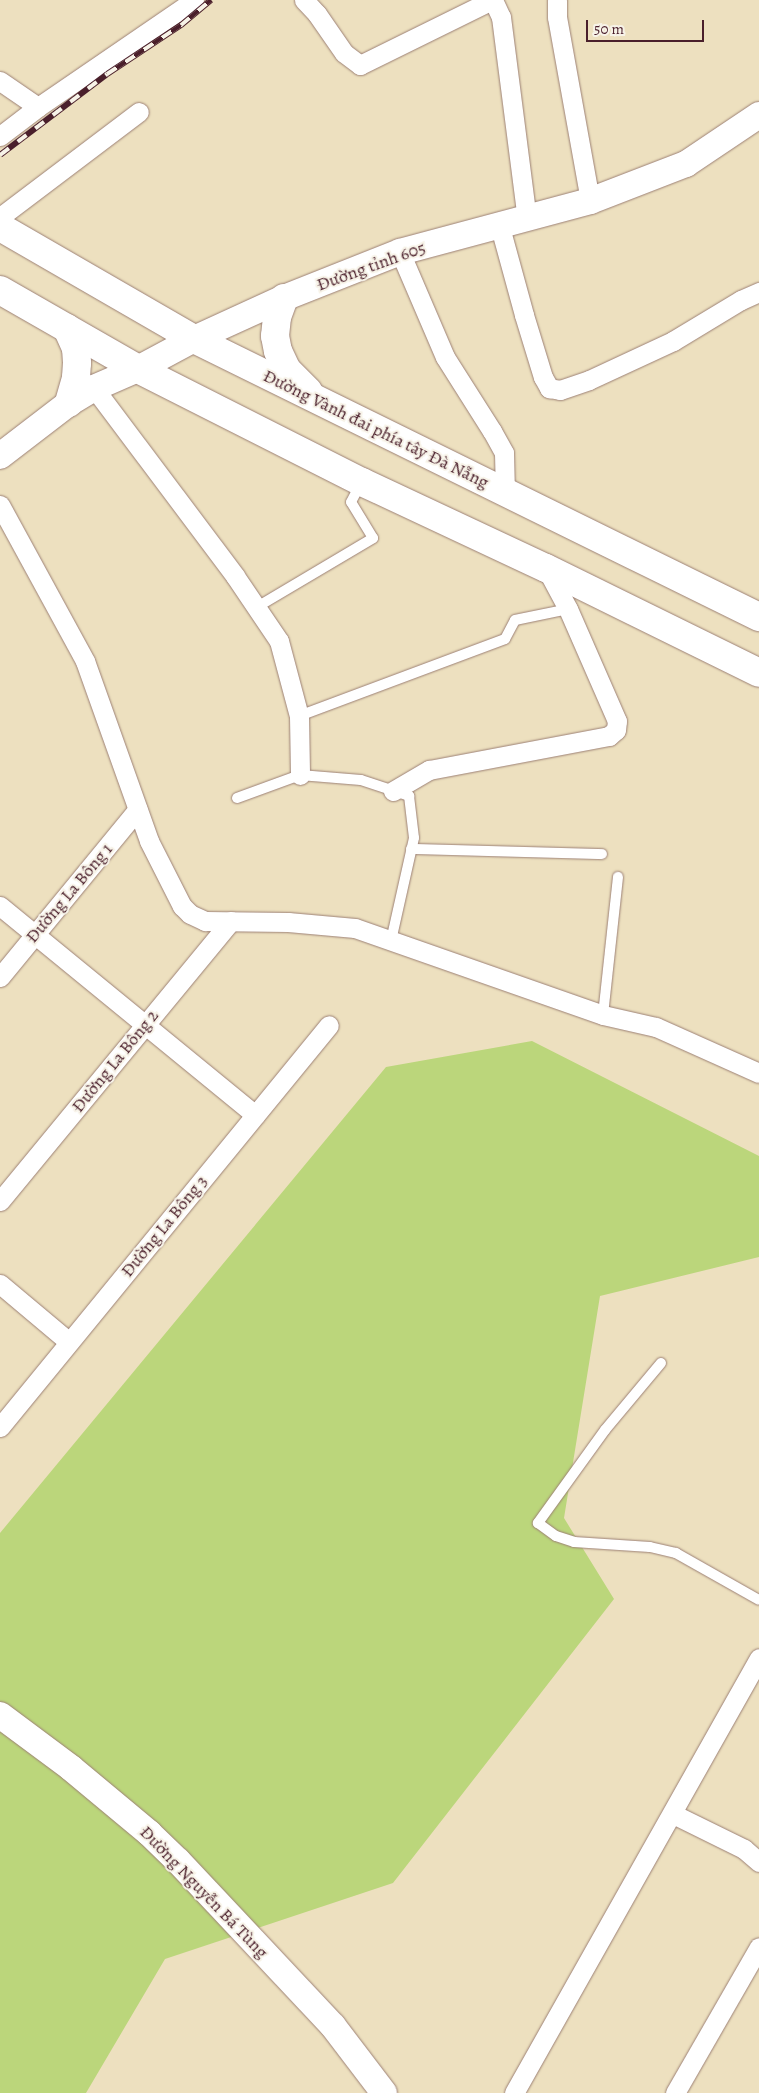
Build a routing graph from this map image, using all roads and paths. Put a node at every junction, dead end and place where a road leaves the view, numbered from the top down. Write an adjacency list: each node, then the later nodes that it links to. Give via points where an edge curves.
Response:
1 (193, 0): 6 (street)
2 (304, 0): 3 (street, via 344,53 360,66)
3 (492, 0): 12 (street, via 501,17)
4 (557, 0): 10 (street, via 557,17)
5 (0, 81): 6 (street)
6 (38, 107): 9 (street)
7 (139, 112): 11 (street)
8 (759, 114): 10 (main road, Đường tỉnh 605, via 686,164)
9 (0, 136)
10 (590, 201): 12 (main road, Đường tỉnh 605)
11 (0, 217)
12 (527, 219): 13 (main road, Đường tỉnh 605)
13 (500, 226): 15 (main road, Đường tỉnh 605); 17 (street, via 524,315 549,388 560,390 589,380 673,341)
14 (0, 227): 20 (main road, Đường Vành đai phía tây Đà Nẵng)
15 (400, 252): 18 (main road, Đường tỉnh 605); 27 (street, via 445,357 504,454)
16 (0, 290): 19 (main road)
17 (759, 292)
18 (284, 298): 20 (main road, Đường tỉnh 605); 23 (main road, via 277,317 275,336 278,351 287,370)
19 (67, 328): 21 (main road); 24 (main road, via 76,348 77,363)
20 (194, 339): 21 (main road, Đường tỉnh 605); 23 (main road, Đường Vành đai phía tây Đà Nẵng)
21 (138, 369): 22 (main road, Đường tỉnh 605); 26 (main road)
22 (94, 388): 24 (main road, Đường tỉnh 605); 30 (street)
23 (320, 402): 27 (main road, Đường Vành đai phía tây Đà Nẵng)
24 (69, 403): 25 (main road, Đường tỉnh 605)
25 (0, 456)
26 (362, 482): 29 (main road); 30 (lane, via 351,502 373,538)
27 (505, 494): 32 (main road, Đường Vành đai phía tây Đà Nẵng)
28 (0, 505): 38 (street, via 85,661)
29 (546, 568): 31 (street); 33 (main road)
30 (256, 607): 34 (street, via 279,641)
31 (568, 609): 34 (lane, via 515,620 504,639); 36 (street, via 617,721 614,733 430,770)
32 (759, 617)
33 (759, 673)
34 (299, 716): 35 (street)
35 (300, 775): 36 (lane, via 361,780); 37 (lane)
36 (393, 791): 39 (lane, via 409,796 414,838)
37 (237, 798)
38 (138, 809): 43 (street, via 149,841 185,911 204,921); 44 (street, Đường La Bông 1)
39 (411, 849): 40 (lane); 45 (lane)
40 (602, 854)
41 (618, 877): 47 (lane)
42 (0, 906): 44 (street)
43 (231, 921): 45 (street, via 355,928); 48 (street, Đường La Bông 2)
44 (35, 934): 46 (street, Đường La Bông 1); 48 (street)
45 (390, 941): 47 (street)
46 (0, 977)
47 (603, 1015): 50 (street, via 656,1027)
48 (145, 1025): 51 (street); 52 (street, Đường La Bông 2)
49 (329, 1025): 51 (street, Đường La Bông 3)
50 (759, 1073)
51 (255, 1115): 54 (street, Đường La Bông 3)
52 (0, 1201)
53 (0, 1284): 54 (street)
54 (69, 1342): 56 (street, Đường La Bông 3)
55 (660, 1363): 57 (lane, via 605,1430 538,1523 556,1536 574,1542 650,1547 676,1553)
56 (0, 1426)
57 (759, 1600)
58 (759, 1658): 60 (street)
59 (0, 1715): 63 (main road, Đường Nguyễn Bá Tùng, via 71,1768 178,1861 332,2026)
60 (672, 1814): 61 (street, via 744,1849); 64 (street)
61 (759, 1862)
62 (759, 1947): 65 (street)
63 (384, 2093)
64 (514, 2093)
65 (675, 2093)

